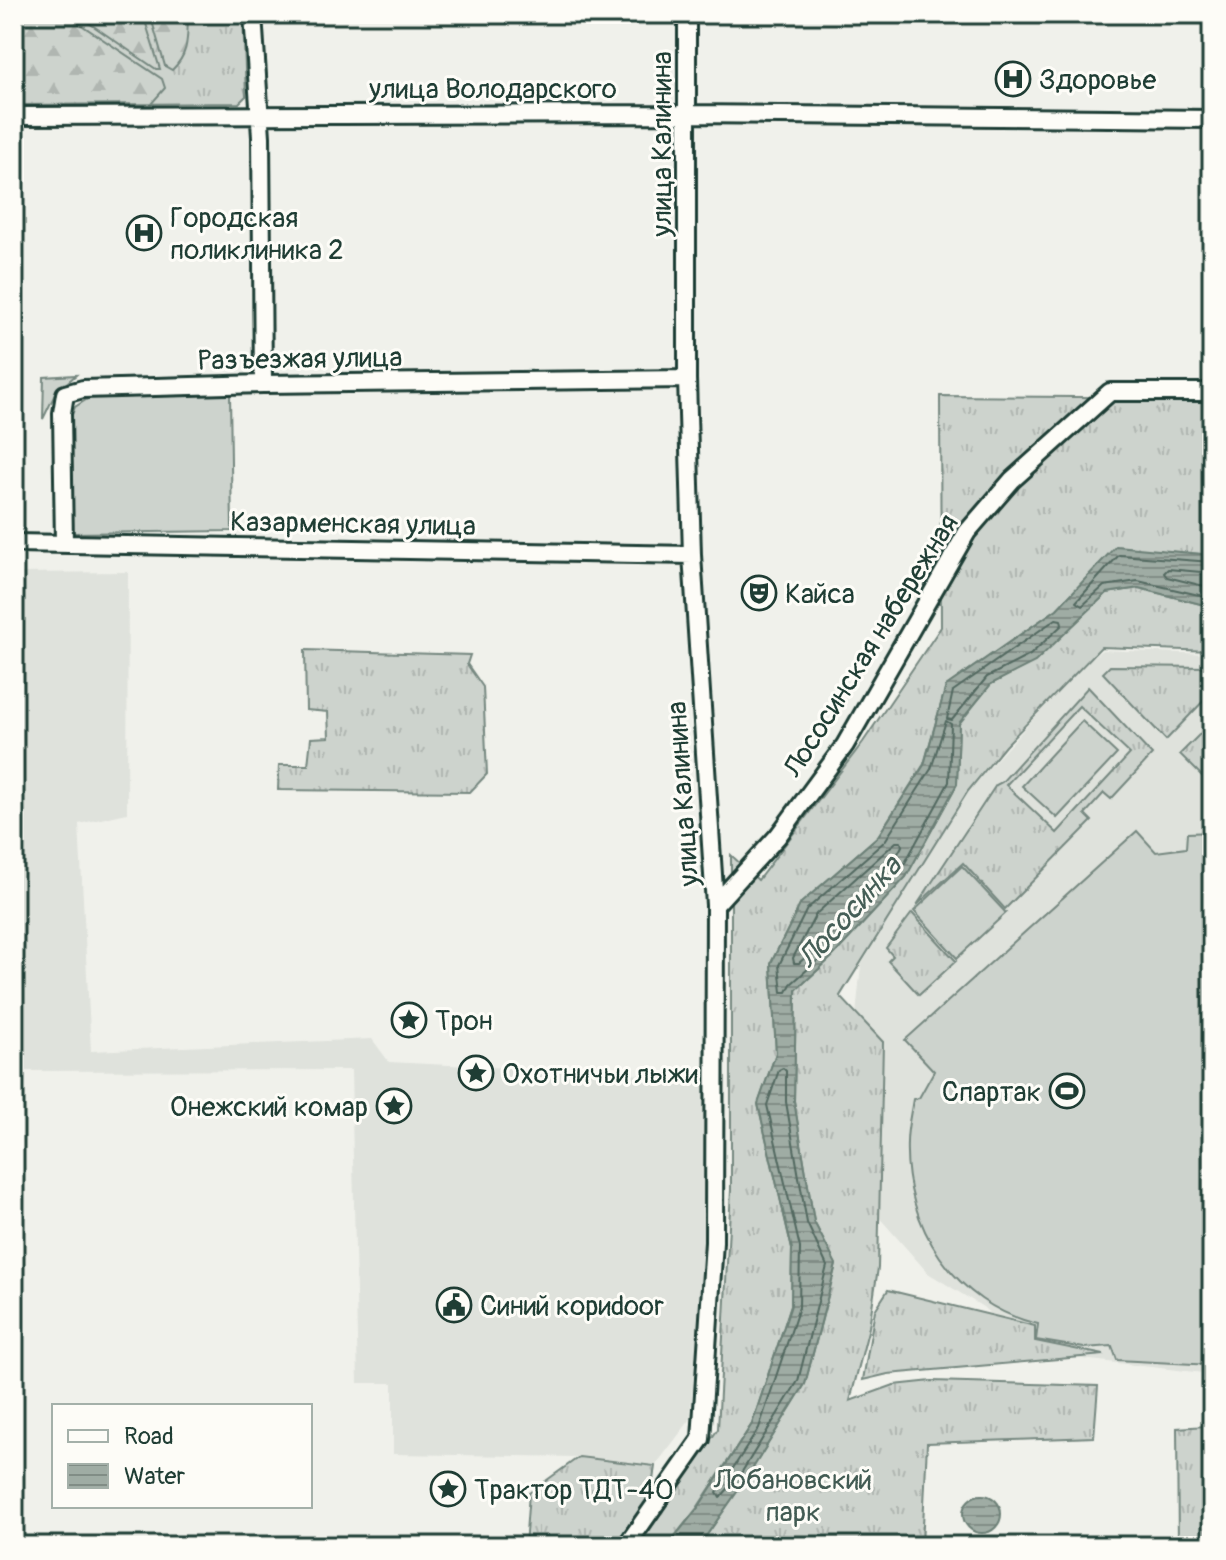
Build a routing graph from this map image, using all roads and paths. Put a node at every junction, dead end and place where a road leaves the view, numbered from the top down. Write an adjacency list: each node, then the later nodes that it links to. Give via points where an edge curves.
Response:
1 (253, 14): 3 (street)
2 (687, 14): 4 (street, улица Калинина)
3 (258, 114): 4 (street, улица Володарского); 5 (street, улица Володарского); 8 (street)
4 (686, 114): 6 (street, улица Володарского); 7 (street, улица Калинина)
5 (14, 116)
6 (1212, 119)
7 (687, 379): 8 (street, Разъезжая улица); 12 (street, улица Калинина)
8 (263, 384): 11 (street, Разъезжая улица, via 83,389 65,394)
9 (1212, 392): 13 (street, Лососинская набережная, via 1110,392 1012,480 967,532 845,745 778,836)
10 (14, 543): 11 (street, Казарменская улица)
11 (64, 543): 12 (street, Казарменская улица)
12 (692, 555): 13 (street, улица Калинина)
13 (715, 905): 14 (street, улица Калинина, via 714,1242 701,1439)
14 (626, 1546)

